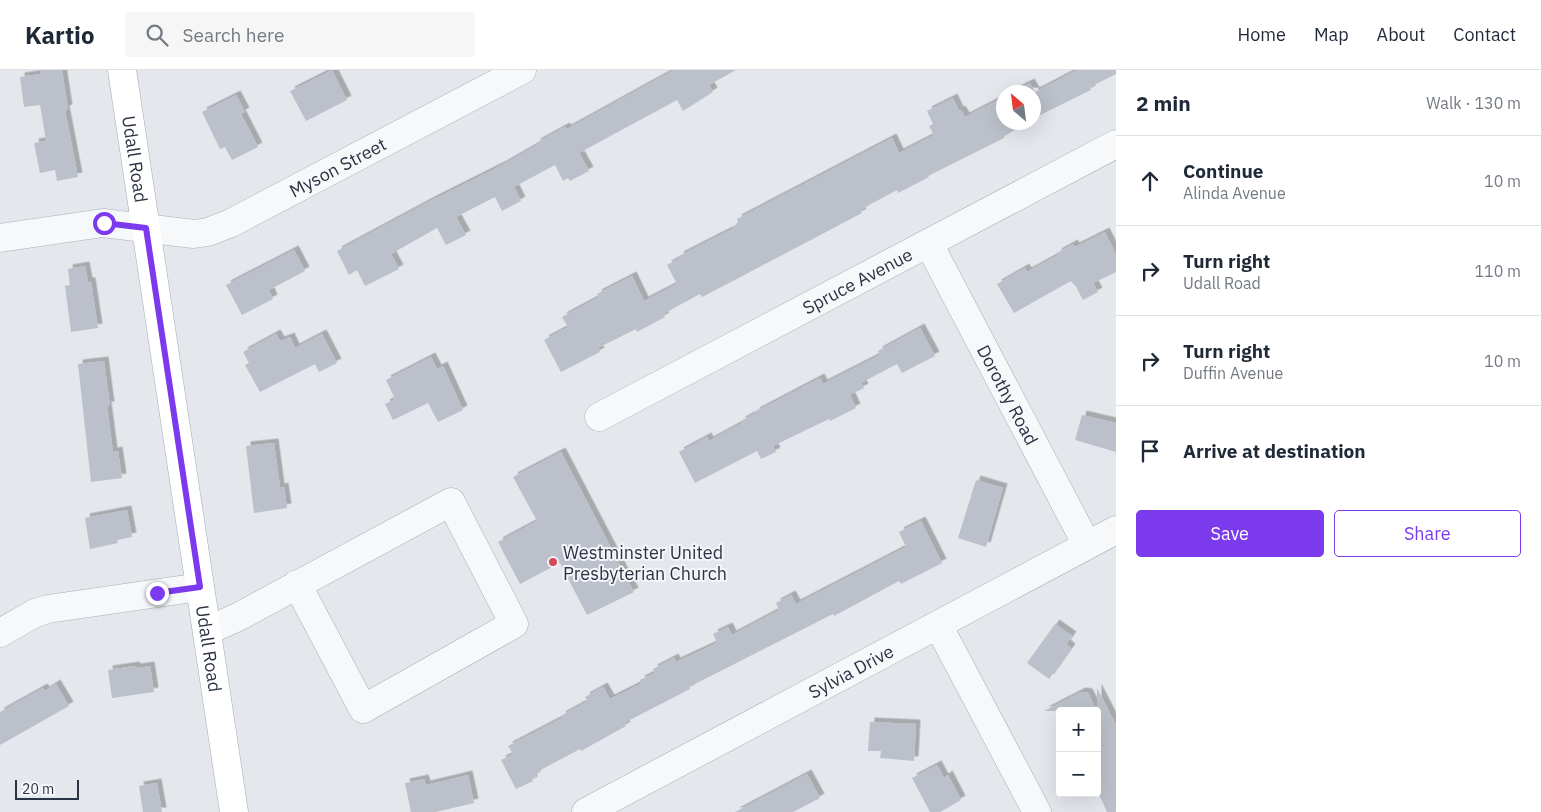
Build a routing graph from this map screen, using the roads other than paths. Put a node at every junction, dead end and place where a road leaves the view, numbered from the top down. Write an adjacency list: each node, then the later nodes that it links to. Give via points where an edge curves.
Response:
1 (122, 70): 4 (main road, Udall Road)
2 (522, 70): 4 (street, Myson Street, via 220,228 194,234)
3 (1116, 144): 6 (street, Spruce Avenue)
4 (146, 228): 5 (street, Myson Street, via 104,223); 11 (main road, Udall Road)
5 (0, 238)
6 (929, 244): 7 (street, Spruce Avenue); 9 (street, Dorothy Road)
7 (599, 417)
8 (1116, 530): 9 (street, Sylvia Drive)
9 (1087, 545): 12 (street, Sylvia Drive)
10 (297, 584): 10 (street, via 451,502 514,624 363,709); 13 (street)
11 (200, 587): 13 (main road, Udall Road); 14 (street, via 48,609)
12 (938, 625): 16 (street, Sylvia Drive); 17 (street)
13 (207, 632): 15 (main road, Udall Road)
14 (0, 633)
15 (234, 812)
16 (586, 812)
17 (1037, 812)

